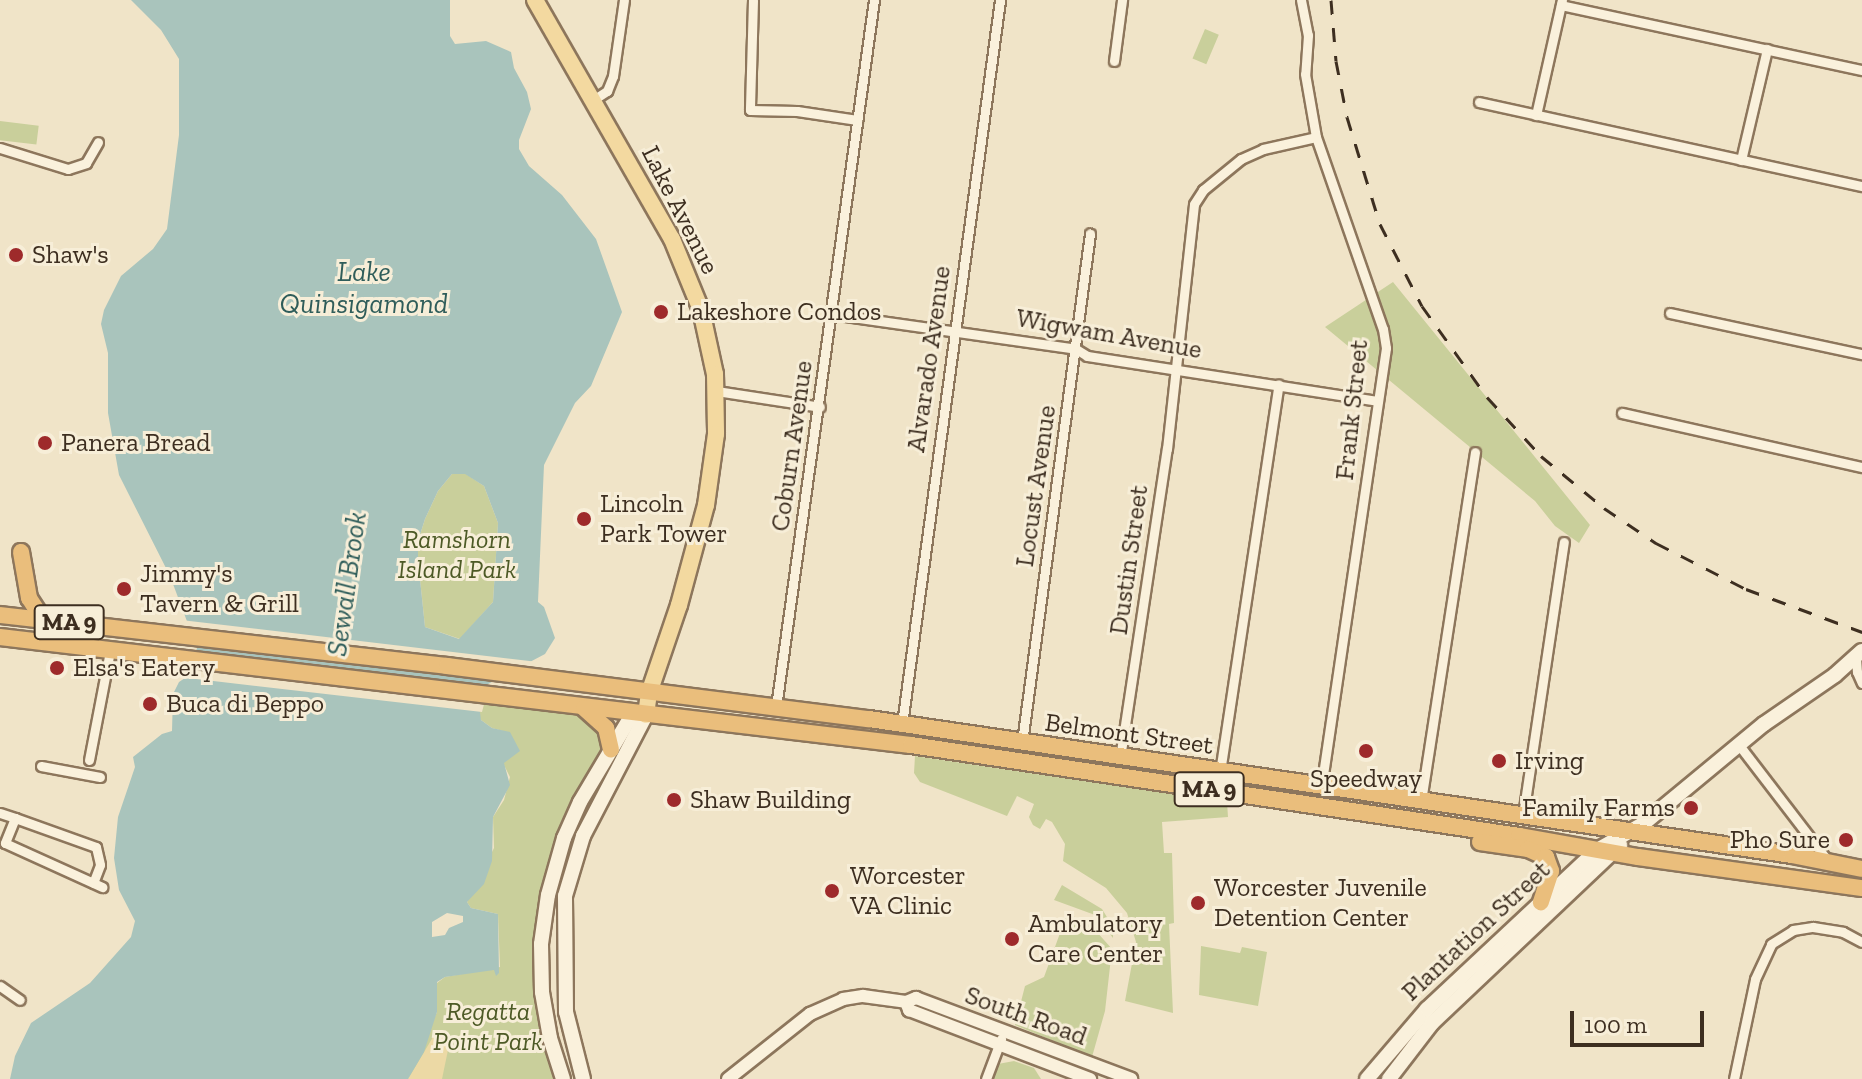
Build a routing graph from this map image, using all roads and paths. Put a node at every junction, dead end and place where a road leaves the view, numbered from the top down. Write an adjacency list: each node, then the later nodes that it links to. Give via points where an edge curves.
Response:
1 (535, 0): 12 (main road, Lake Avenue)
2 (624, 0): 12 (street, via 613,76 607,91)
3 (753, 0): 15 (street, via 750,110)
4 (874, 0): 15 (street, Coburn Avenue)
5 (1000, 0): 24 (street, Alvarado Avenue)
6 (1122, 0): 10 (street)
7 (1301, 0): 16 (street, Frank Street, via 1308,35 1305,74)
8 (1562, 2): 9 (street); 14 (street)
9 (1767, 49): 11 (street); 19 (street)
10 (1114, 61)
11 (1862, 70)
12 (593, 100): 29 (main road, Lake Avenue, via 685,266 705,325)
13 (1479, 102): 14 (street)
14 (1536, 115): 19 (street)
15 (857, 120): 23 (street, Coburn Avenue)
16 (1316, 137): 27 (street, Dustin Street, via 1248,156 1196,199); 30 (street, Frank Street, via 1383,329 1386,355)
17 (98, 142): 18 (street, via 86,163 68,169)
18 (0, 148)
19 (1741, 160): 20 (street)
20 (1862, 186)
21 (1090, 234): 25 (street, Locust Avenue)
22 (1670, 313): 26 (street)
23 (831, 314): 24 (street, Wigwam Avenue); 31 (street, Coburn Avenue)
24 (954, 331): 25 (street, Wigwam Avenue); 47 (street, Alvarado Avenue)
25 (1076, 349): 27 (street, Wigwam Avenue, via 1087,356); 48 (street, Locust Avenue)
26 (1862, 354)
27 (1178, 369): 28 (street, Wigwam Avenue); 51 (street, Dustin Street)
28 (1279, 384): 30 (street, Wigwam Avenue); 54 (street)
29 (716, 391): 31 (street); 43 (main road, Lake Avenue, via 706,505)
30 (1378, 401): 56 (street, Frank Street)
31 (820, 407): 45 (street, Coburn Avenue)
32 (1622, 413): 34 (street)
33 (1475, 452): 57 (street)
34 (1862, 467)
35 (1564, 542): 60 (street)
36 (21, 552): 38 (highway, via 29,598)
37 (0, 615): 38 (highway, MA 9)
38 (42, 618): 43 (highway, Belmont Street / MA 9)
39 (0, 637): 40 (highway, MA 9)
40 (115, 651): 44 (highway, MA 9); 52 (street)
41 (1859, 654): 42 (street); 49 (main road, Plantation Street)
42 (1862, 683)
43 (649, 693): 45 (highway, Belmont Street / MA 9); 46 (main road, Lake Avenue)
44 (583, 707): 46 (highway, Belmont Street / MA 9); 50 (highway, via 606,728)
45 (776, 707): 47 (highway, Belmont Street / MA 9)
46 (640, 714): 50 (main road); 59 (highway, Belmont Street / MA 9, via 926,747); 75 (main road, via 583,836 565,896 566,1012)
47 (902, 724): 48 (highway, Belmont Street / MA 9)
48 (1022, 743): 51 (highway, Belmont Street / MA 9)
49 (1739, 745): 62 (main road, Plantation Street); 65 (street)
50 (611, 749): 74 (main road, via 564,838 545,910 542,992)
51 (1120, 758): 54 (highway, Belmont Street / MA 9)
52 (89, 760)
53 (41, 766): 55 (street)
54 (1220, 772): 56 (highway, Belmont Street / MA 9)
55 (100, 777)
56 (1321, 787): 57 (highway, Belmont Street / MA 9)
57 (1421, 801): 60 (highway, Belmont Street / MA 9)
58 (0, 813): 61 (street)
59 (1371, 815): 63 (highway, Belmont Street / MA 9); 68 (highway, via 1391,828 1542,854 1551,871)
60 (1523, 815): 62 (highway, Belmont Street / MA 9)
61 (15, 818): 61 (street, via 5,843 98,885 96,847)
62 (1629, 832): 63 (main road, Plantation Street); 64 (main road, Plantation Street); 65 (highway, Belmont Street / MA 9)
63 (1597, 850): 64 (highway, Belmont Street / MA 9); 68 (main road, Plantation Street)
64 (1614, 853): 67 (highway, Belmont Street / MA 9); 80 (main road, Plantation Street, via 1432,1023)
65 (1828, 861): 66 (highway, Belmont Street / MA 9)
66 (1857, 864)
67 (1857, 884)
68 (1541, 902): 79 (main road, Plantation Street, via 1415,1022)
69 (1862, 942): 81 (street, via 1843,932 1813,927 1793,930 1771,944 1755,979)
70 (0, 986): 71 (street)
71 (20, 1000)
72 (1001, 1038): 73 (street, South Road); 76 (street, South Road, via 916,998 906,1002 863,996 810,1014); 77 (street)
73 (1095, 1075): 78 (street, South Road)
74 (563, 1079)
75 (583, 1079)
76 (728, 1079)
77 (986, 1079)
78 (1131, 1079)
79 (1367, 1079)
80 (1389, 1079)
81 (1734, 1079)

